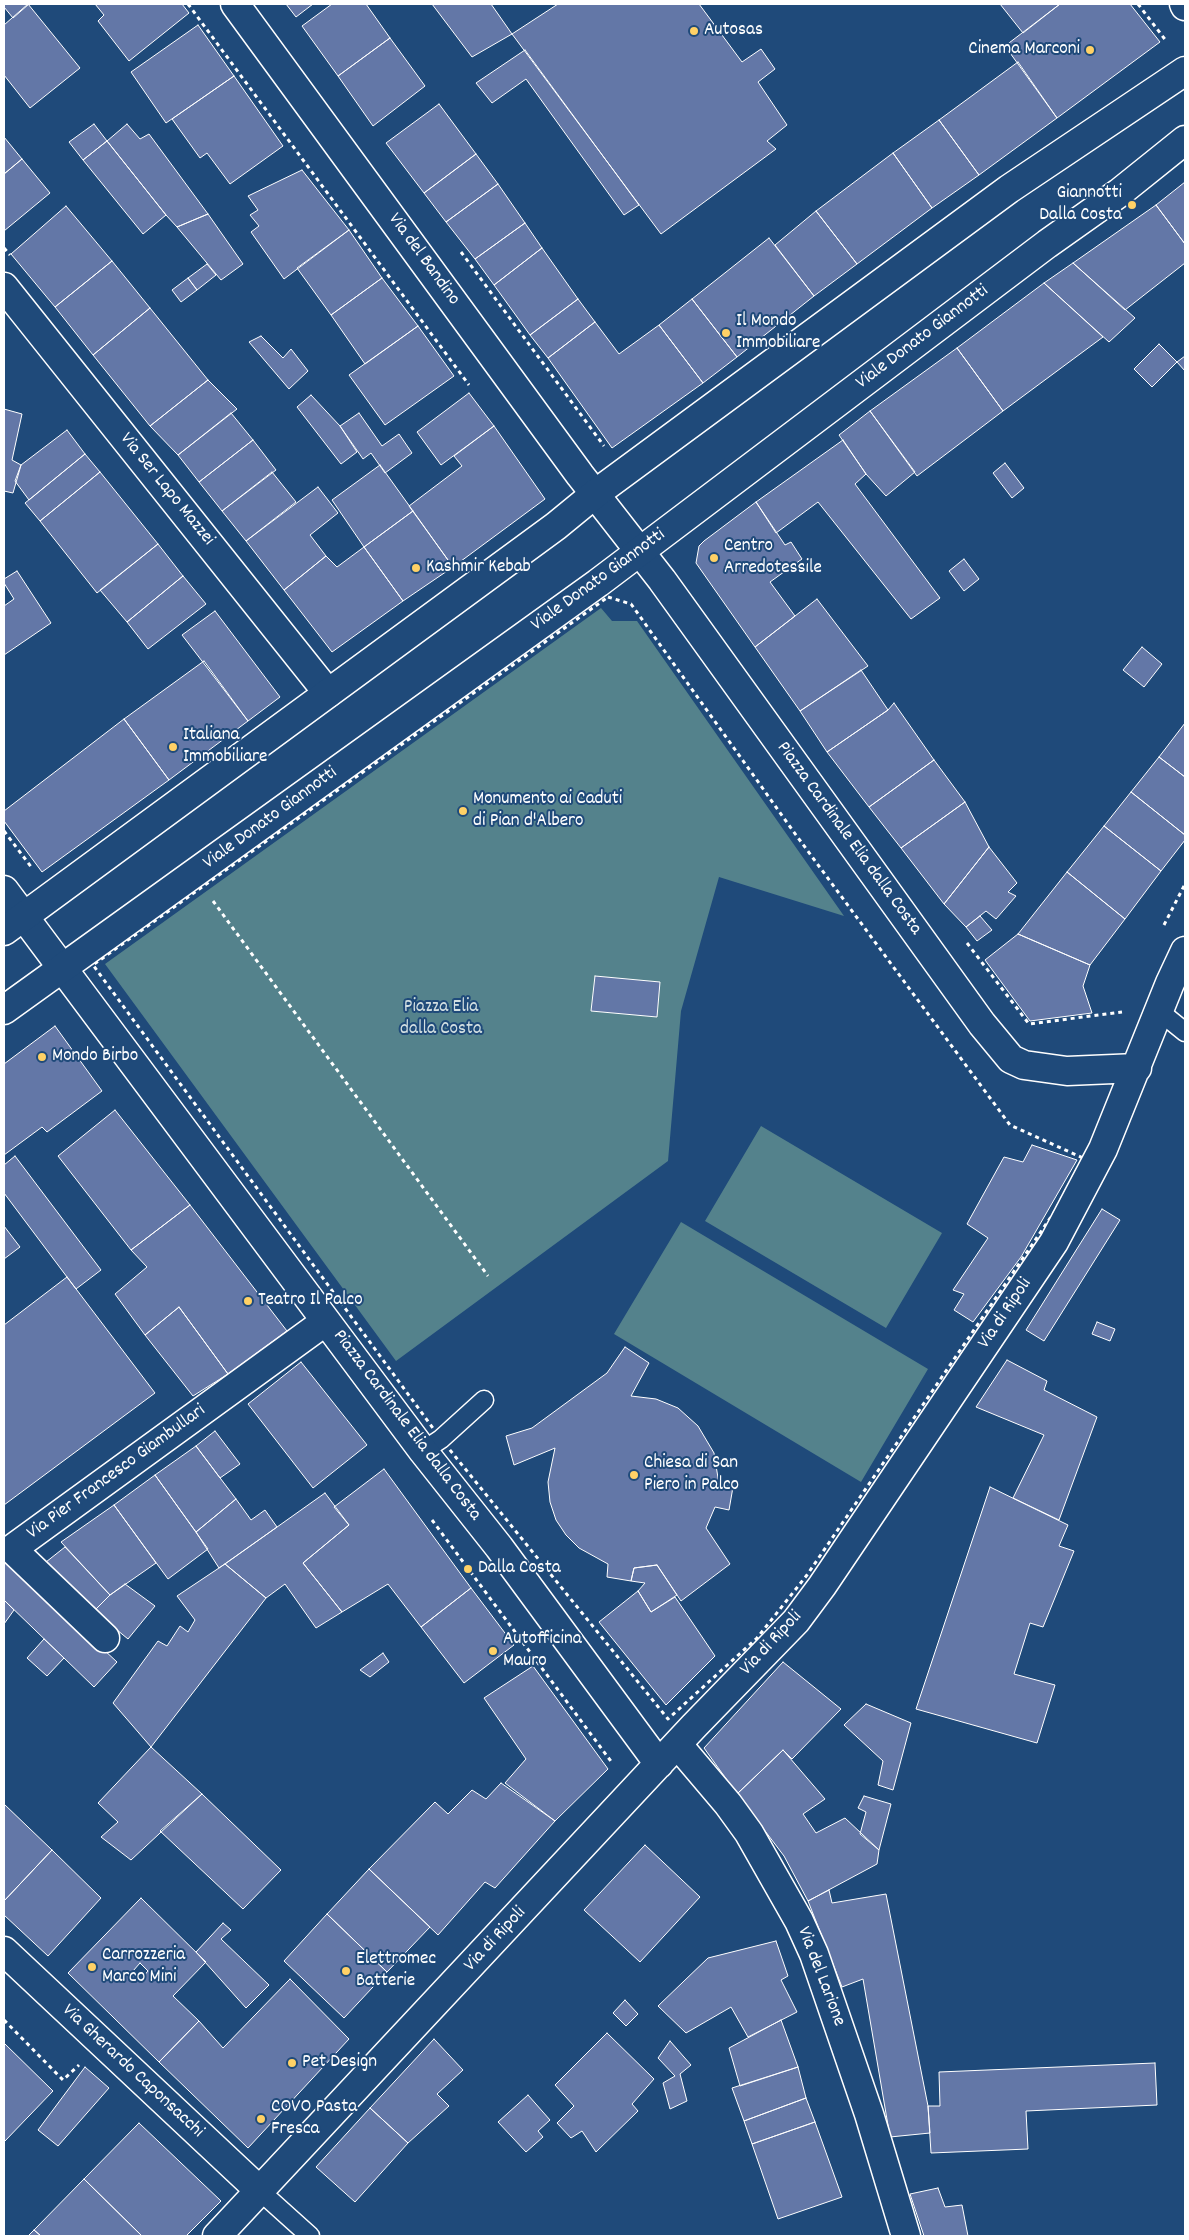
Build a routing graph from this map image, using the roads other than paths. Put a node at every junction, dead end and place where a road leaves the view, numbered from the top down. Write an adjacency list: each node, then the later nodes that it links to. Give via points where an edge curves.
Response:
1 (235, 4): 5 (street, Via del Bandino)
2 (1185, 72): 5 (street, via 1008,189)
3 (1185, 140): 7 (street, Viale Donato Giannotti)
4 (4, 287): 8 (street, Via Ser Lapo Mazzei)
5 (595, 494): 6 (street, Via del Bandino); 8 (street)
6 (612, 516): 7 (street, Piazza Cardinale Elia dalla Costa)
7 (639, 553): 12 (street, Viale Donato Giannotti); 16 (street, Piazza Cardinale Elia dalla Costa, via 982,1024 1012,1059 1024,1065 1067,1070)
8 (328, 693): 10 (street)
9 (4, 890): 10 (street, Piazza Cardinale Elia dalla Costa)
10 (13, 923): 12 (street, Piazza Cardinale Elia dalla Costa)
11 (1185, 951): 14 (street, Via di Ripoli)
12 (61, 969): 13 (street, Viale Donato Giannotti); 17 (street, Piazza Cardinale Elia dalla Costa)
13 (4, 1010)
14 (1159, 1011): 15 (lane); 16 (street, Via di Ripoli)
15 (1185, 1032)
16 (1137, 1068): 21 (street, Via di Ripoli, via 1103,1149 1054,1242 849,1547 796,1621)
17 (326, 1321): 19 (street, Piazza Cardinale Elia dalla Costa); 20 (street, Via Pier Francesco Giambullari, via 12,1549)
18 (484, 1400): 19 (lane)
19 (423, 1451): 22 (street, Piazza Cardinale Elia dalla Costa, via 499,1547)
20 (105, 1638)
21 (678, 1745): 22 (street, Via di Ripoli); 27 (street, Via del Larione, via 749,1833 799,1921 814,1954 869,2114)
22 (659, 1764): 24 (street, Via di Ripoli)
23 (4, 1952): 24 (street, Via Gherardo Caponsacchi)
24 (260, 2191): 25 (street, Via di Ripoli); 26 (lane)
25 (217, 2236)
26 (310, 2236)
27 (906, 2236)

